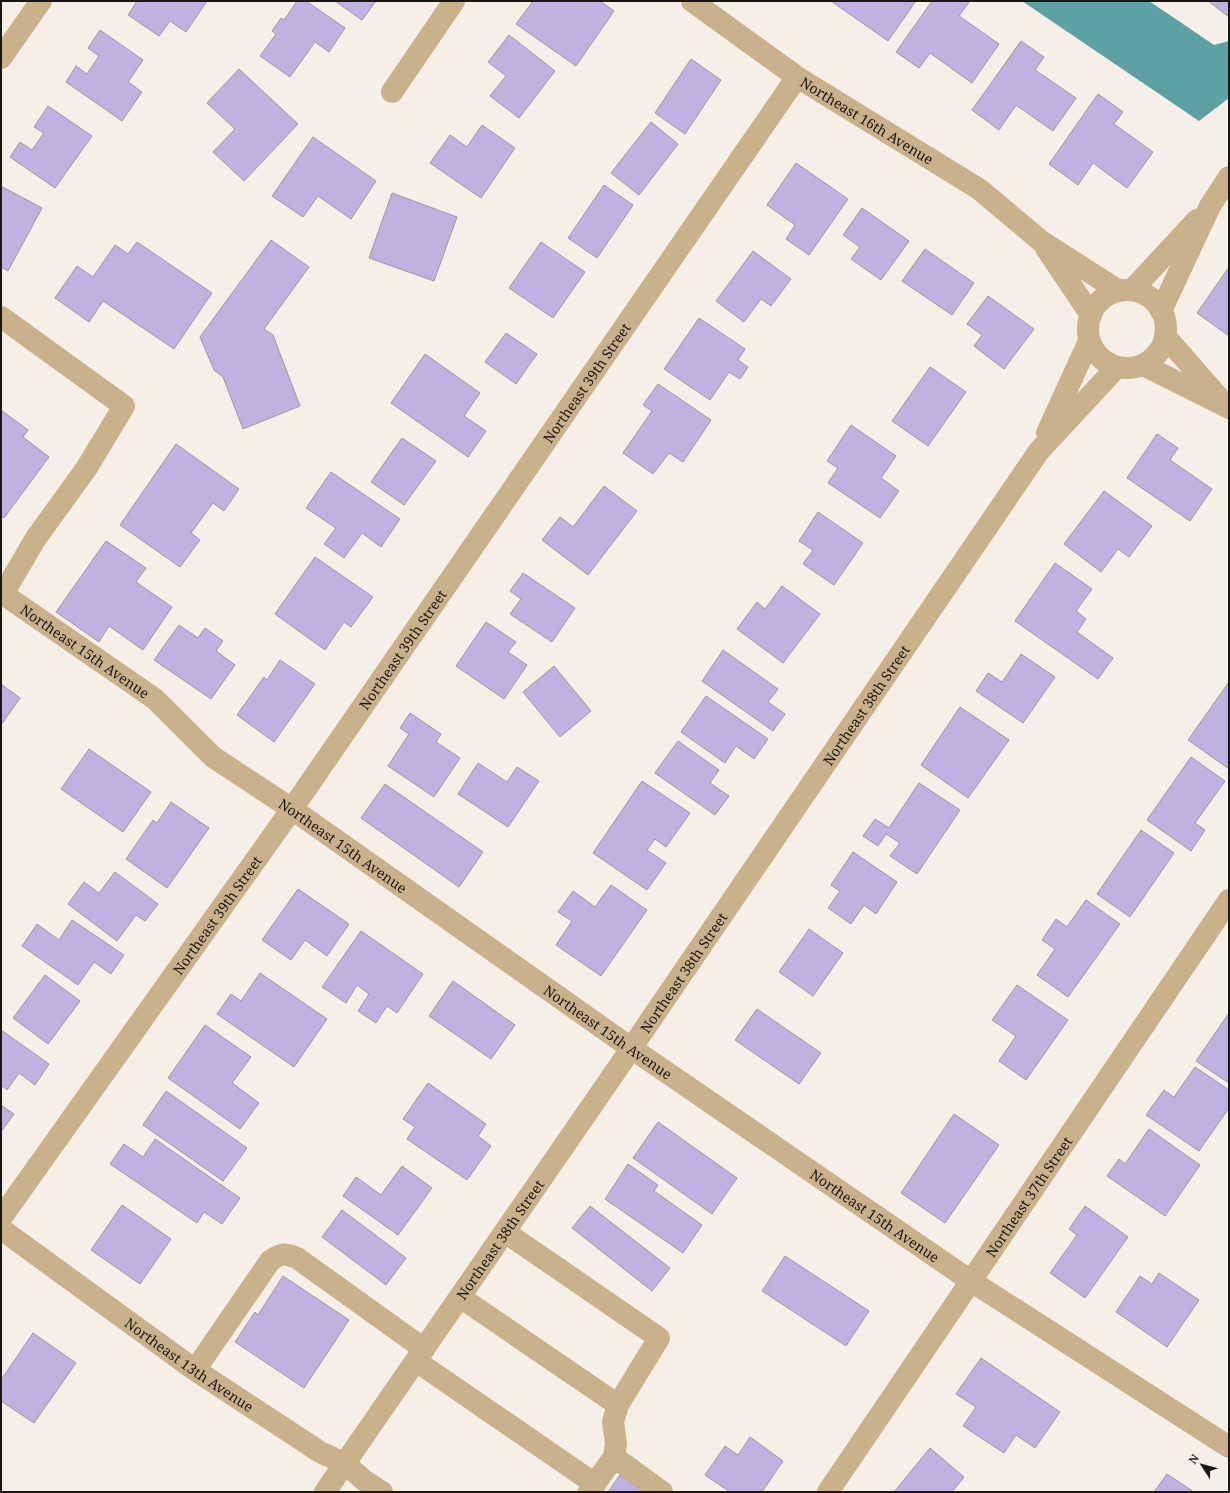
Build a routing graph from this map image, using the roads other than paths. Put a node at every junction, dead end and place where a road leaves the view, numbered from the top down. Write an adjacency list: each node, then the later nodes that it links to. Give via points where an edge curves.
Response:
1 (41, 1): 4 (street)
2 (454, 1): 6 (street)
3 (692, 1): 5 (street, Northeast 16th Avenue)
4 (1, 58)
5 (797, 77): 9 (street, Northeast 16th Avenue, via 979,189); 21 (street, Northeast 39th Street)
6 (392, 92)
7 (1229, 177): 8 (street)
8 (1210, 206): 10 (street); 11 (street)
9 (1041, 241): 10 (street, Northeast 16th Avenue); 12 (street, Northeast 16th Avenue)
10 (1126, 291): 11 (street, via 1144,294 1154,301); 12 (street, via 1108,295)
11 (1161, 311): 14 (street, via 1165,323)
12 (1091, 315): 15 (street)
13 (1, 317): 20 (street, via 124,406 86,469 36,538)
14 (1165, 336): 16 (street, via 1154,358); 18 (street)
15 (1089, 341): 17 (street, via 1095,353 1105,362); 19 (street, Northeast 38th Street)
16 (1143, 365): 17 (street); 18 (street)
17 (1117, 367): 19 (street, Northeast 38th Street)
18 (1228, 408)
19 (1039, 451): 23 (street, Northeast 38th Street)
20 (2, 594): 21 (street, Northeast 15th Avenue, via 155,698 213,757)
21 (292, 808): 23 (street, Northeast 15th Avenue); 24 (street, Northeast 39th Street)
22 (1229, 900): 27 (street, Northeast 37th Street)
23 (631, 1048): 26 (street, Northeast 38th Street); 27 (street, Northeast 15th Avenue)
24 (1, 1218)
25 (1, 1229): 30 (street, Northeast 13th Avenue)
26 (505, 1232): 28 (street, Northeast 38th Street); 31 (street, via 659,1338)
27 (971, 1281): 32 (street, Northeast 15th Avenue); 39 (street, Northeast 37th Street)
28 (460, 1297): 29 (street, Northeast 38th Street); 31 (street)
29 (420, 1355): 30 (street, via 297,1258 280,1254 270,1261); 34 (street, Northeast 38th Street); 35 (street)
30 (195, 1370): 34 (street, Northeast 13th Avenue, via 320,1452)
31 (618, 1404): 33 (street, via 613,1422 616,1443)
32 (1229, 1447)
33 (614, 1457): 35 (street); 38 (street)
34 (344, 1463): 36 (street, Northeast 38th Street); 37 (street, Northeast 13th Avenue)
35 (592, 1488)
36 (326, 1492)
37 (382, 1492)
38 (662, 1492)
39 (828, 1492)

